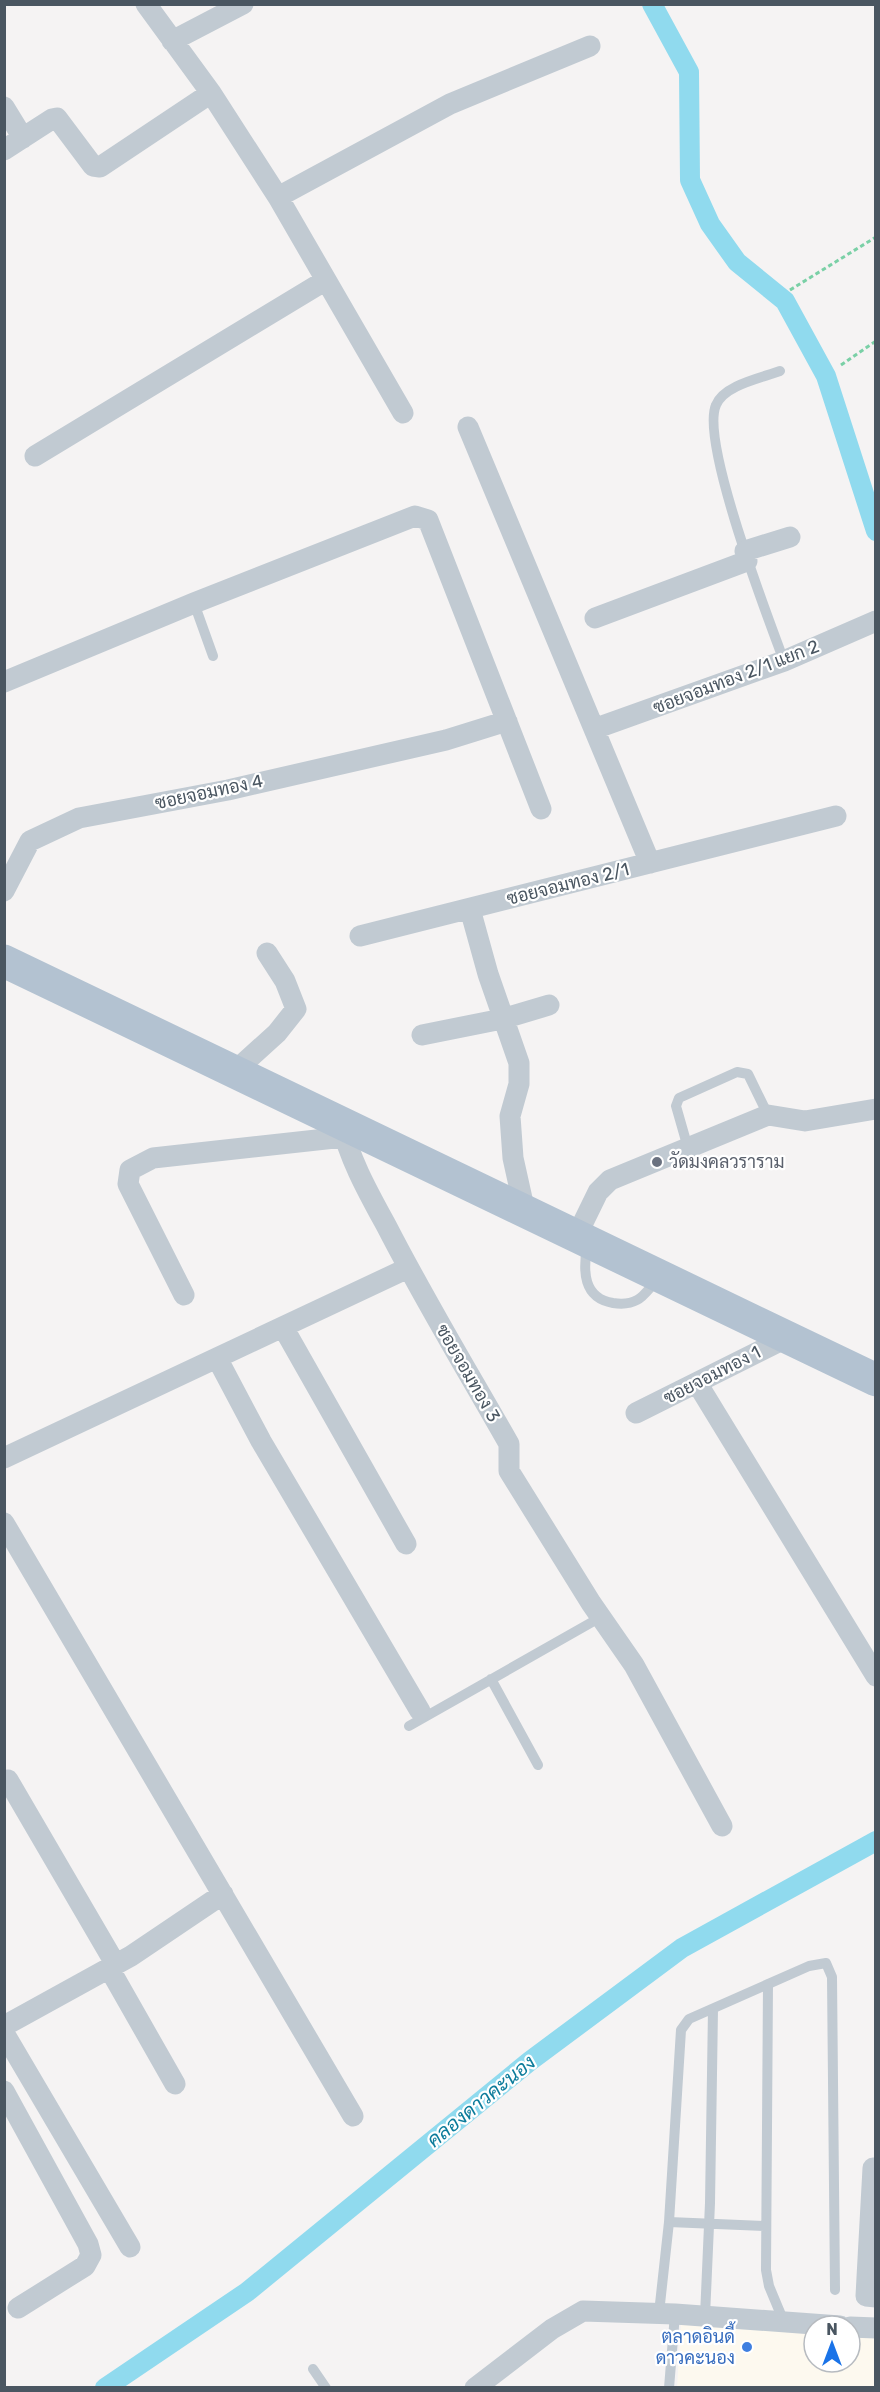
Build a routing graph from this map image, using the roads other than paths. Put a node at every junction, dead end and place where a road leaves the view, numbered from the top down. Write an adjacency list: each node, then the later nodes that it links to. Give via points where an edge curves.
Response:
1 (146, 4): 3 (street)
2 (243, 4): 3 (street)
3 (172, 41): 5 (street)
4 (590, 46): 9 (street, via 450,104)
5 (211, 93): 7 (street, via 100,167 93,166 57,118); 9 (street)
6 (4, 107): 7 (street)
7 (23, 138): 8 (street)
8 (4, 150)
9 (278, 197): 10 (street)
10 (326, 280): 12 (street); 14 (street)
11 (780, 371): 16 (lane, via 729,391 716,404 712,435)
12 (403, 413)
13 (468, 427): 24 (street, ซอยจอมทอง 2/1)
14 (35, 456)
15 (790, 537): 16 (street)
16 (746, 556): 18 (street); 21 (lane)
17 (194, 603): 20 (lane); 22 (street); 23 (street, via 415,516 422,517 428,520)
18 (595, 618)
19 (876, 621): 21 (street, ซอยจอมทอง 2/1 แยก 2)
20 (213, 656)
21 (784, 661): 24 (street, ซอยจอมทอง 2/1 แยก 2)
22 (4, 682)
23 (507, 721): 25 (street); 28 (street, ซอยจอมทอง 4, via 446,740 228,790 79,818 30,841)
24 (594, 729): 27 (street, ซอยจอมทอง 2/1)
25 (540, 809)
26 (836, 816): 27 (street)
27 (650, 863): 29 (street, ซอยจอมทอง 2/1)
28 (4, 891)
29 (470, 909): 30 (street, ซอยจอมทอง 2/1); 34 (street)
30 (360, 936)
31 (267, 953): 36 (street, via 285,981 296,1009 277,1033)
32 (4, 961): 36 (main road)
33 (549, 1005): 34 (street)
34 (502, 1019): 35 (street); 41 (street, via 519,1063 519,1084 510,1116 513,1158)
35 (422, 1035)
36 (235, 1071): 39 (main road)
37 (876, 1109): 38 (street, via 805,1121)
38 (768, 1115): 40 (street); 40 (lane, via 748,1074 737,1072 679,1098 676,1106)
39 (343, 1130): 41 (main road); 43 (street, ซอยจอมทอง 3, via 362,1179); 45 (street, via 153,1158 130,1170 128,1184)
40 (688, 1148): 42 (street, via 610,1180 598,1192)
41 (525, 1212): 42 (main road)
42 (582, 1238): 44 (main road); 44 (lane, via 586,1282 602,1301 616,1304 638,1300)
43 (408, 1268): 46 (street); 55 (street, ซอยจอมทอง 3, via 509,1444 509,1471)
44 (659, 1277): 47 (main road)
45 (184, 1295)
46 (283, 1327): 48 (street); 54 (street)
47 (788, 1337): 49 (main road); 50 (street, ซอยจอมทอง 1)
48 (217, 1358): 52 (street); 58 (street)
49 (876, 1380)
50 (697, 1383): 51 (street, ซอยจอมทอง 1); 56 (street)
51 (636, 1413)
52 (4, 1458)
53 (4, 1523): 62 (street)
54 (406, 1544)
55 (601, 1617): 57 (lane); 61 (street, ซอยจอมทอง 3, via 634,1665)
56 (876, 1676)
57 (491, 1679): 58 (lane); 59 (lane)
58 (414, 1719)
59 (538, 1765)
60 (8, 1780): 63 (street)
61 (722, 1826)
62 (223, 1894): 63 (street); 70 (street)
63 (112, 1967): 66 (street); 68 (street)
64 (768, 1984): 65 (lane); 74 (lane); 76 (lane, via 809,1966 826,1964 832,1977)
65 (713, 2009): 72 (lane, via 688,2019 681,2030); 73 (lane)
66 (4, 2026)
67 (4, 2033): 75 (street)
68 (175, 2084)
69 (4, 2091): 78 (street, via 91,2255 85,2266)
70 (353, 2116)
71 (876, 2168): 77 (street, via 866,2296)
72 (669, 2222): 73 (lane); 79 (lane)
73 (709, 2225): 74 (lane); 80 (lane)
74 (766, 2226): 81 (lane, via 769,2286)
75 (130, 2247)
76 (835, 2290)
77 (876, 2297)
78 (18, 2308)
79 (667, 2313): 80 (street); 85 (street, via 583,2311 552,2329); 86 (lane)
80 (705, 2316): 81 (street)
81 (785, 2323): 82 (street)
82 (802, 2324)
83 (313, 2368): 84 (lane)
84 (326, 2388)
85 (475, 2388)
86 (669, 2388)

